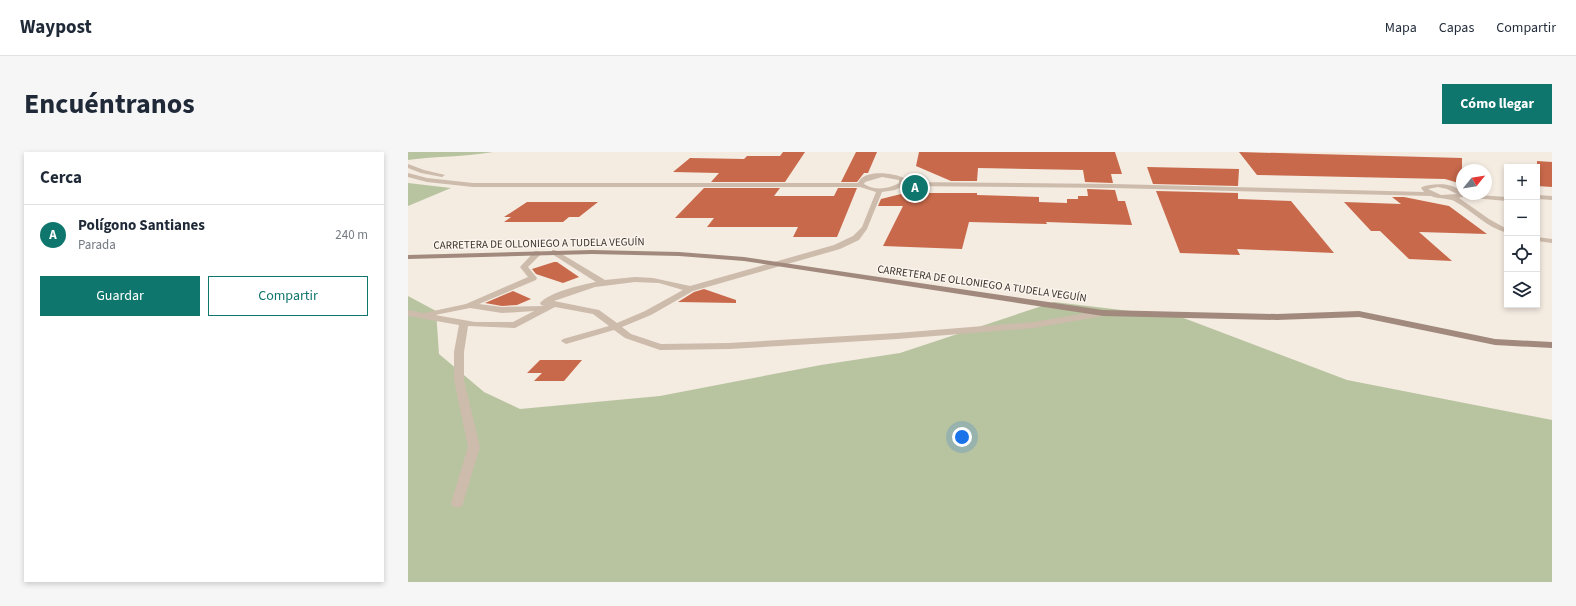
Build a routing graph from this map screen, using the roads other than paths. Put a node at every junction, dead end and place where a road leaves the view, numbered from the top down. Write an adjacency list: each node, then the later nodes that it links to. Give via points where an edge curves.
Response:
1 (408, 166): 3 (street, via 436,175 478,179)
2 (408, 175): 3 (street, via 427,180 473,185)
3 (863, 182): 4 (street, via 882,175 898,177); 6 (street, via 867,188)
4 (902, 182): 5 (street, via 1099,180); 6 (street, via 893,188); 10 (street)
5 (1424, 188): 7 (street, via 1436,186); 10 (street)
6 (880, 190): 25 (street, via 865,228 856,238 837,247)
7 (1456, 192)
8 (1456, 193): 10 (street)
9 (1492, 193): 11 (street)
10 (1432, 194)
11 (1504, 194)
12 (1492, 197): 15 (street)
13 (1540, 197): 14 (street)
14 (1552, 198)
15 (1504, 199)
16 (1465, 200): 19 (street, via 1484,220)
17 (1540, 201): 18 (street)
18 (1552, 202)
19 (1504, 230)
20 (1540, 240): 21 (street)
21 (1552, 242)
22 (555, 252): 23 (street, CARRETERA DE OLLONIEGO A TUDELA VEGUÍN); 25 (street, CARRETERA DE OLLONIEGO A TUDELA VEGUÍN, via 679,254); 26 (street)
23 (538, 253): 24 (street, CARRETERA DE OLLONIEGO A TUDELA VEGUÍN); 28 (street, via 524,267 533,278)
24 (408, 257)
25 (778, 264): 27 (street); 31 (street, CARRETERA DE OLLONIEGO A TUDELA VEGUÍN)
26 (603, 283): 27 (street, via 649,280); 30 (street, via 562,294)
27 (690, 289): 35 (street, via 648,313)
28 (468, 306): 30 (street, via 502,310); 33 (street)
29 (547, 308): 30 (street); 34 (street, via 515,325); 35 (street, via 554,304 596,312)
30 (531, 309)
31 (1103, 312): 35 (street, via 1019,326 729,346 660,348 628,336); 37 (street, CARRETERA DE OLLONIEGO A TUDELA VEGUÍN, via 1277,317 1359,314 1495,342)
32 (408, 313): 33 (street)
33 (423, 316): 34 (street)
34 (464, 323): 38 (street, via 459,352 459,380 474,447)
35 (616, 327): 36 (street)
36 (566, 341)
37 (1552, 345)
38 (457, 503)

